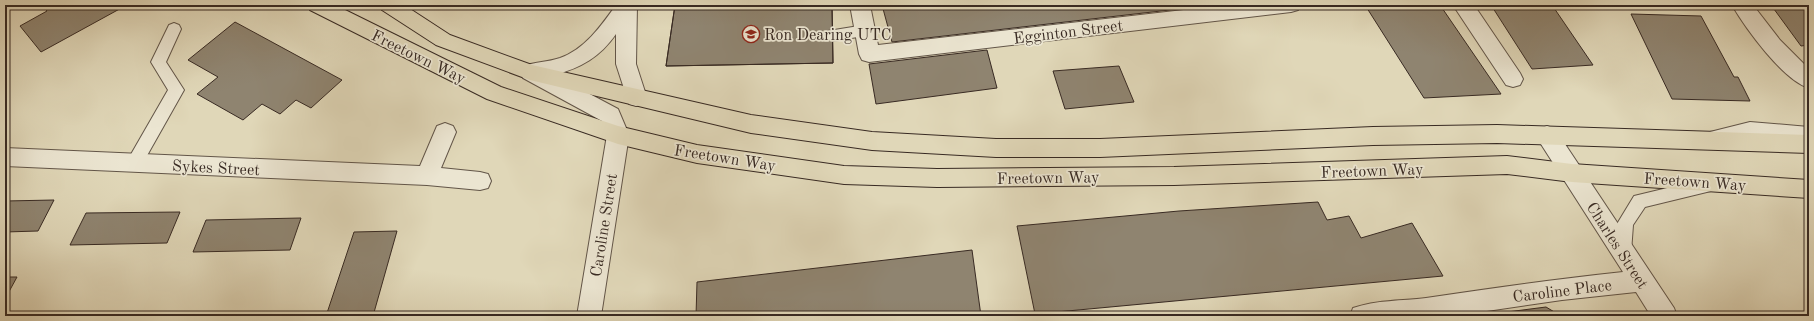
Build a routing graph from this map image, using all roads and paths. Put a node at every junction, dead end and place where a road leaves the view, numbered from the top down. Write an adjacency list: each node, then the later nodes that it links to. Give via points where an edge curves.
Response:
1 (317, 5): 17 (highway, Freetown Way, via 494,93)
2 (389, 5): 11 (highway, Freetown Way, via 443,40)
3 (627, 5): 11 (street, via 602,39 589,51 572,62); 14 (street, via 626,64)
4 (860, 5): 9 (street)
5 (1291, 5): 9 (street, Egginton Street, via 869,54)
6 (1463, 5): 12 (street)
7 (1742, 5): 13 (street, via 1762,34 1792,68)
8 (174, 29): 22 (lane, via 158,62 176,90)
9 (865, 31): 10 (lane)
10 (833, 35)
11 (530, 72): 14 (highway, Freetown Way); 17 (street, via 610,115)
12 (1513, 79)
13 (1809, 80)
14 (636, 98): 18 (highway, Freetown Way, via 751,124 810,133 872,141 996,148 1100,148 1373,136)
15 (445, 132): 24 (street)
16 (1809, 133): 19 (lane, via 1750,128)
17 (618, 134): 23 (highway, Freetown Way, via 697,154 867,176 1174,176 1507,165); 30 (street, Caroline Street)
18 (1547, 135): 19 (highway, Freetown Way); 23 (street, Charles Street)
19 (1700, 141): 20 (highway, Freetown Way)
20 (1809, 144)
21 (5, 157): 22 (street, Sykes Street)
22 (134, 163): 24 (street, Sykes Street)
23 (1572, 173): 26 (highway, Freetown Way); 28 (street, Charles Street)
24 (427, 176): 25 (street, Sykes Street)
25 (480, 181)
26 (1721, 183): 27 (highway, Freetown Way); 28 (lane, via 1640,201 1625,224)
27 (1809, 189)
28 (1623, 252): 29 (street, Charles Street)
29 (1642, 281): 31 (street, Caroline Place); 32 (street, Charles Street)
30 (589, 316)
31 (1362, 316)
32 (1664, 316)

